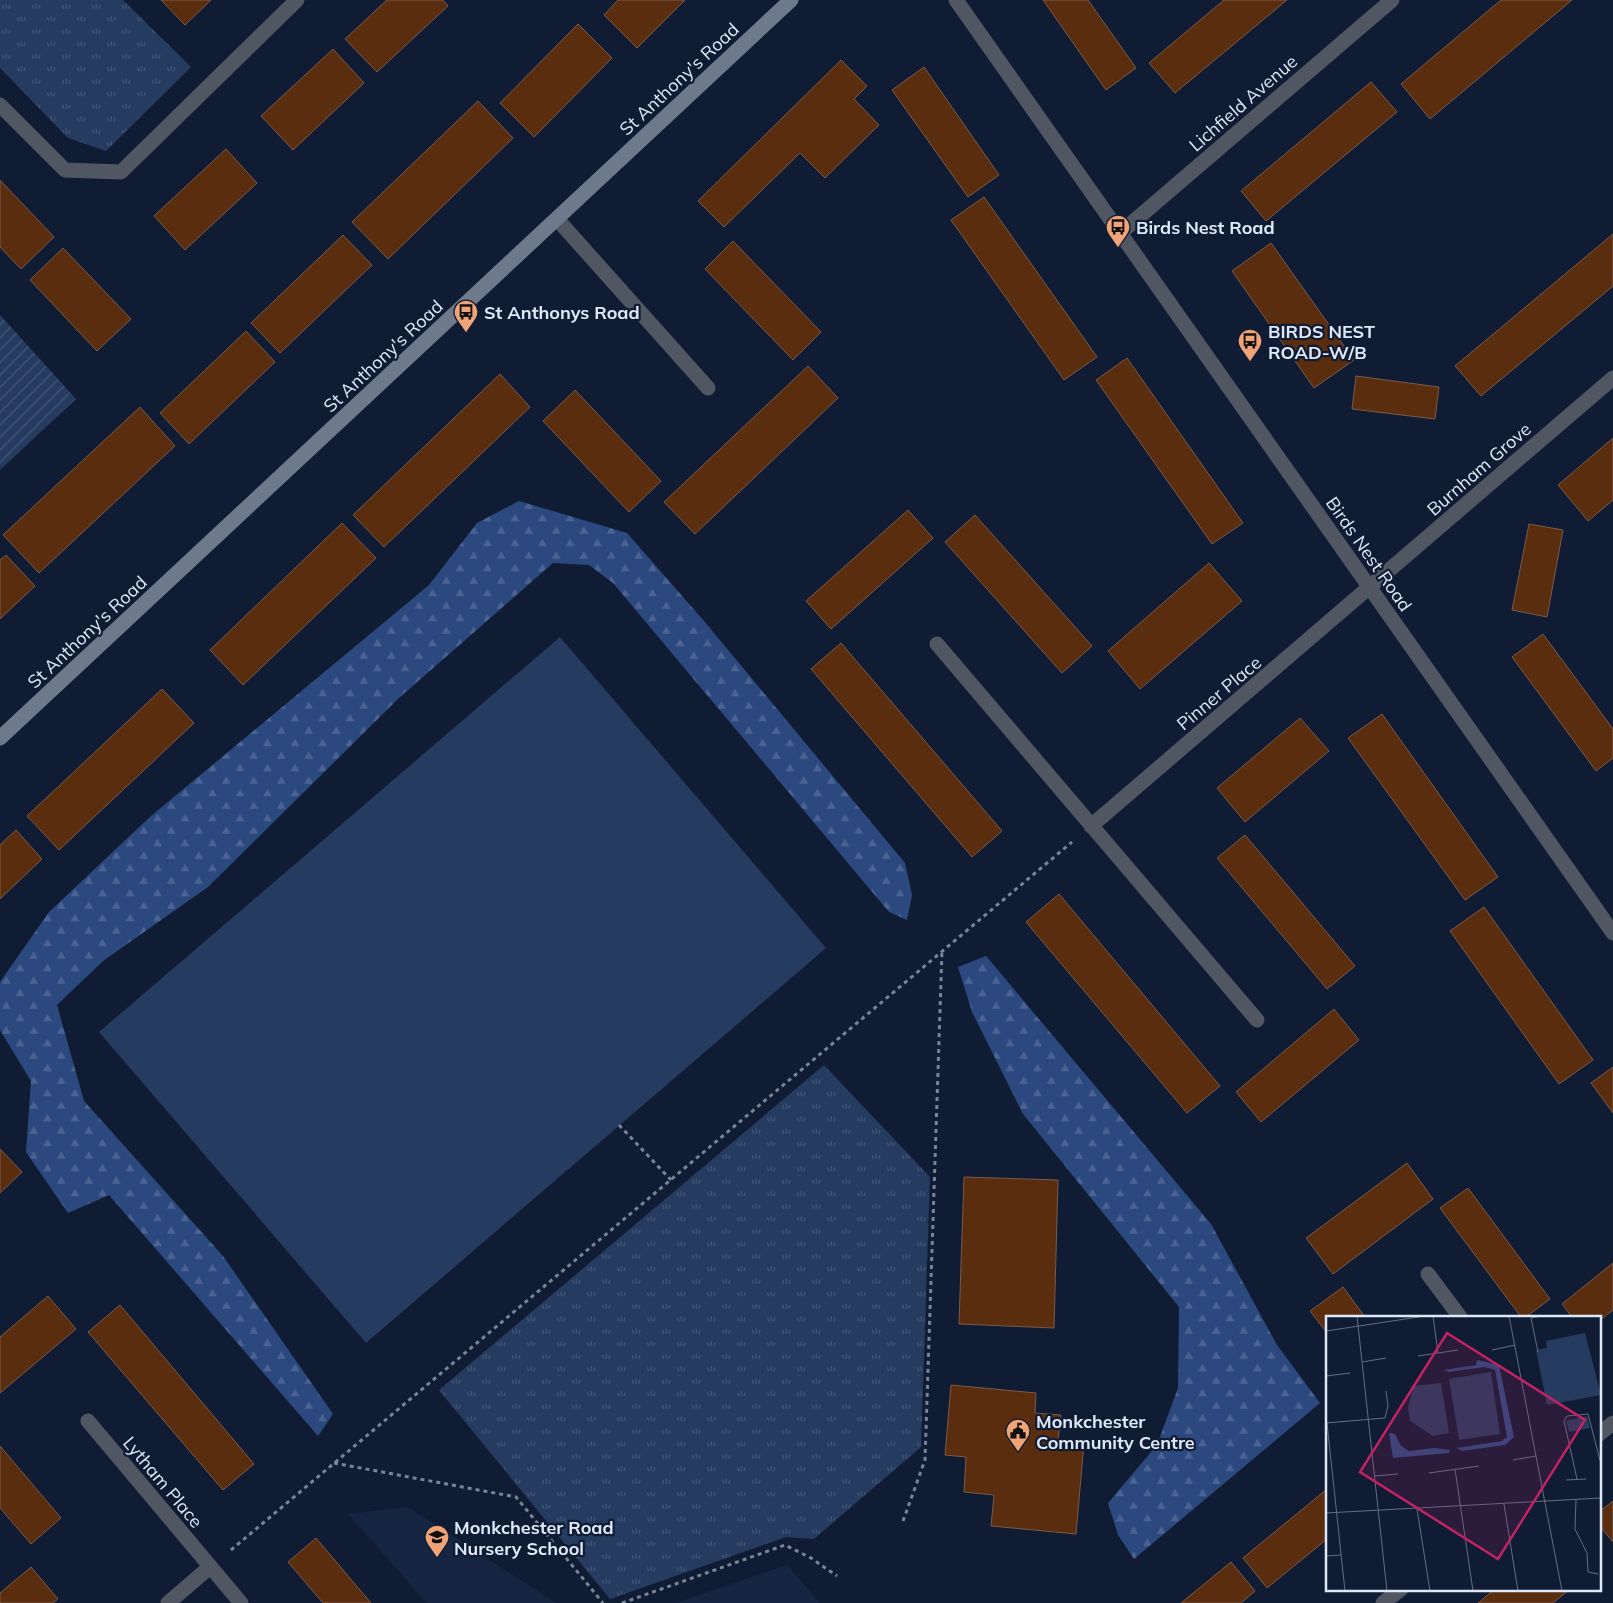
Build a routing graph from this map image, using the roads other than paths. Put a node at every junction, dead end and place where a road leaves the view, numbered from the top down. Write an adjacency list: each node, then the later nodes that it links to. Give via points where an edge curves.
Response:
1 (298, 0): 5 (street, via 121,172 65,170)
2 (791, 0): 6 (street, St Anthony's Road)
3 (956, 0): 7 (street, Birds Nest Road)
4 (1392, 0): 7 (street, Lichfield Avenue)
5 (0, 105)
6 (557, 219): 9 (street); 12 (street, St Anthony's Road)
7 (1119, 234): 10 (street, Birds Nest Road)
8 (1613, 378): 10 (street, Burnham Grove)
9 (708, 388)
10 (1370, 588): 13 (street, Pinner Place); 14 (street, Birds Nest Road)
11 (937, 644): 13 (street)
12 (0, 738)
13 (1091, 826): 15 (street)
14 (1613, 933)
15 (1256, 1020)
16 (1428, 1274): 17 (street)
17 (1459, 1316)
18 (88, 1421): 21 (street, Lytham Place)
19 (1613, 1423): 20 (street)
20 (1600, 1433)
21 (210, 1567): 23 (street); 24 (street, Lytham Place)
22 (1400, 1590): 25 (street)
23 (168, 1603)
24 (241, 1603)
25 (1383, 1603)

